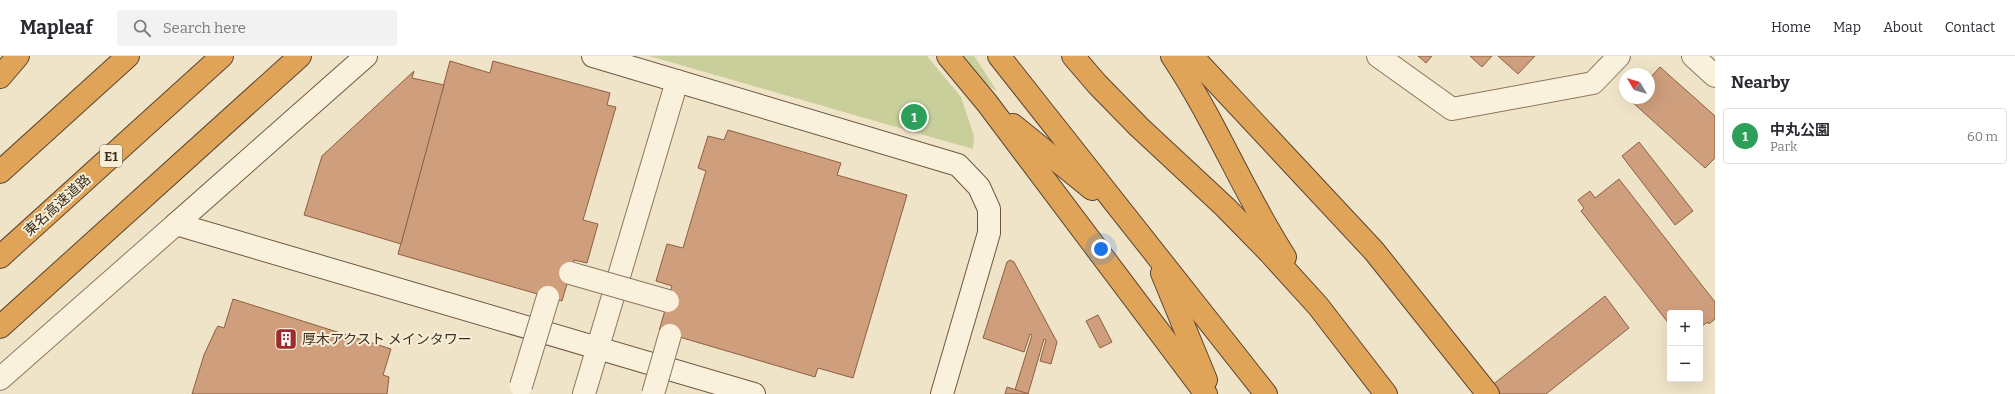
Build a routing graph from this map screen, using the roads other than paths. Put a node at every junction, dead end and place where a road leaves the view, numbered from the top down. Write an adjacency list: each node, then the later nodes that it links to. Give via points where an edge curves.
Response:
1 (18, 56): 16 (highway)
2 (128, 56): 19 (highway)
3 (222, 56): 23 (highway, 東名高速道路 / E1)
4 (300, 56): 28 (highway)
5 (366, 56): 21 (street)
6 (593, 56): 17 (street)
7 (948, 56): 18 (highway)
8 (999, 56): 20 (highway)
9 (1073, 56): 27 (highway, via 1139,127 1225,207)
10 (1172, 56): 27 (highway, via 1213,125 1247,193)
11 (1192, 56): 41 (highway, via 1374,251)
12 (1378, 56): 13 (street, via 1452,109 1593,83)
13 (1618, 56)
14 (1693, 56): 15 (street)
15 (1715, 76)
16 (0, 77)
17 (678, 81): 30 (street); 36 (street, via 958,164 979,187 989,209 989,233)
18 (987, 103): 20 (highway); 37 (highway)
19 (0, 172)
20 (1123, 214): 22 (highway)
21 (176, 224): 30 (street); 31 (street)
22 (1153, 250): 38 (highway); 39 (highway)
23 (0, 257)
24 (570, 273): 26 (street, bridge)
25 (548, 297): 32 (street, bridge)
26 (668, 301)
27 (1318, 306): 40 (highway)
28 (0, 327)
29 (670, 334): 34 (street, bridge)
30 (598, 348): 33 (street); 35 (street)
31 (0, 379)
32 (521, 386)
33 (584, 394)
34 (653, 394)
35 (754, 394)
36 (942, 394)
37 (1206, 394)
38 (1211, 394)
39 (1266, 394)
40 (1386, 394)
41 (1488, 394)

